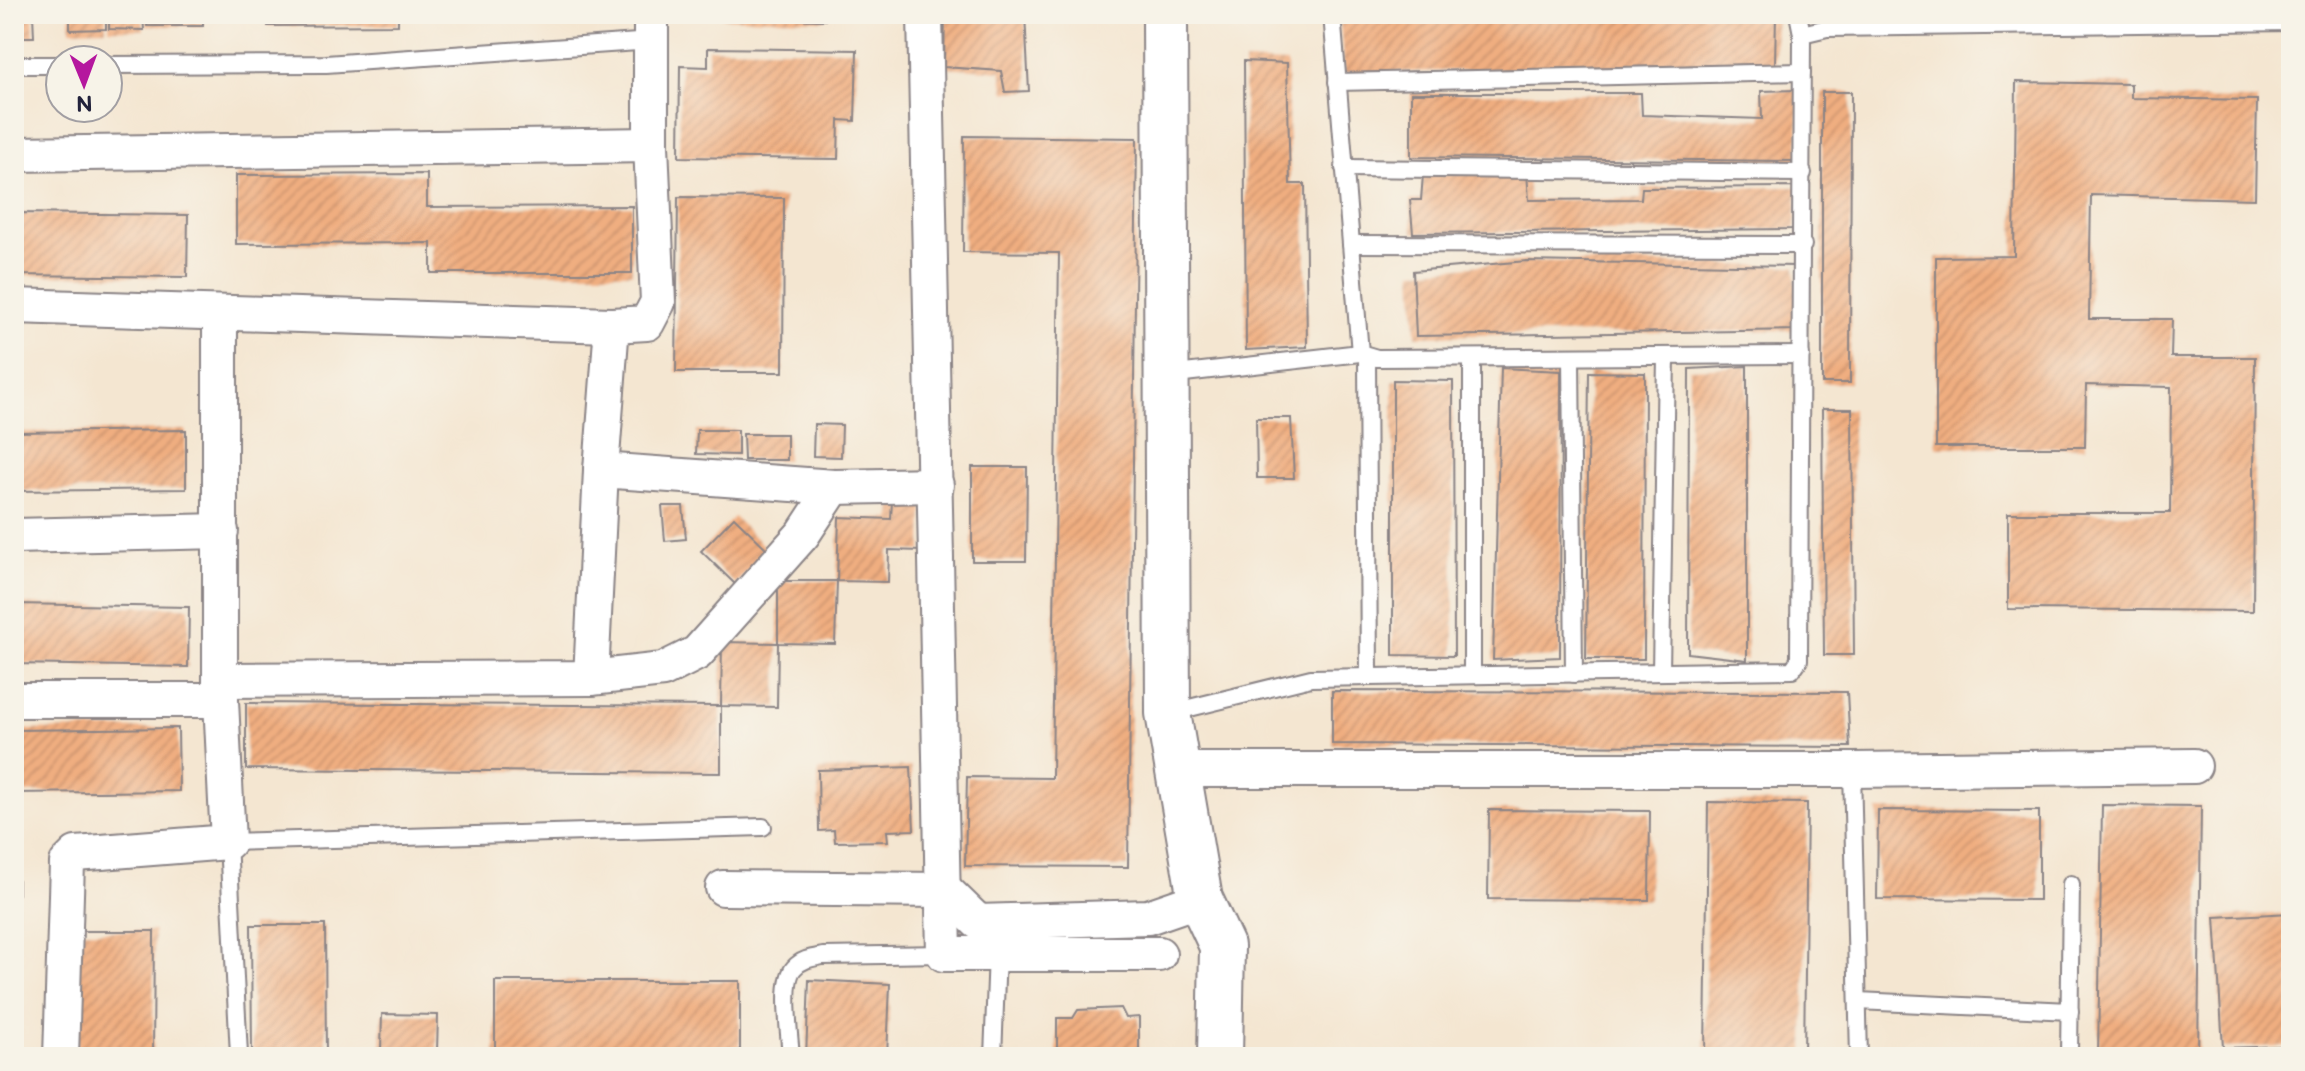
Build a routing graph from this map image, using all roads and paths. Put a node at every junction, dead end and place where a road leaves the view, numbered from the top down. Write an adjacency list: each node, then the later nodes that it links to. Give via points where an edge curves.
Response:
1 (925, 14): 29 (street)
2 (1165, 14): 27 (street)
3 (1332, 14): 12 (lane)
4 (1798, 14): 7 (lane)
5 (2291, 22): 7 (lane, via 1827,28)
6 (652, 27): 10 (lane, via 326,64); 13 (street)
7 (1802, 34): 11 (lane)
8 (14, 65): 9 (lane)
9 (44, 65)
10 (124, 65)
11 (1802, 72): 12 (lane); 16 (lane)
12 (1337, 82): 15 (lane)
13 (651, 145): 14 (street); 21 (street, via 658,302 647,323)
14 (14, 154)
15 (1344, 168): 16 (lane); 17 (lane)
16 (1803, 173): 18 (lane)
17 (1351, 244): 18 (lane); 22 (lane)
18 (1803, 245): 23 (lane)
19 (14, 306): 20 (street)
20 (220, 315): 21 (street); 31 (street)
21 (612, 325): 28 (street)
22 (1364, 355): 26 (lane); 27 (lane); 36 (lane)
23 (1801, 355): 24 (lane); 33 (lane, via 1797,666)
24 (1666, 356): 25 (lane); 33 (lane)
25 (1571, 357): 26 (lane); 34 (lane)
26 (1472, 358): 35 (lane)
27 (1166, 375): 40 (street)
28 (601, 470): 30 (street); 37 (street)
29 (936, 485): 30 (street); 48 (street)
30 (834, 487): 37 (street, via 803,534 697,653 663,670)
31 (221, 531): 32 (street); 38 (street)
32 (14, 536)
33 (1661, 672): 34 (lane)
34 (1574, 674): 35 (lane)
35 (1472, 675): 36 (lane)
36 (1369, 677): 40 (lane, via 1311,678)
37 (591, 678): 38 (street)
38 (220, 690): 39 (street); 45 (street)
39 (14, 700)
40 (1168, 713): 42 (street)
41 (2194, 766): 43 (street)
42 (1178, 770): 43 (street); 49 (street)
43 (1852, 770): 53 (lane)
44 (763, 827): 45 (lane)
45 (228, 842): 55 (lane); 56 (street, via 76,854 67,863)
46 (2071, 884): 54 (lane)
47 (723, 888): 48 (street)
48 (945, 890): 49 (street, via 978,922 1148,917); 51 (street)
49 (1200, 899): 59 (street, via 1222,946)
50 (997, 953): 51 (street); 52 (street); 58 (lane)
51 (944, 954): 57 (lane, via 803,960 791,970 788,986)
52 (1159, 954)
53 (1858, 1001): 54 (lane); 60 (lane)
54 (2070, 1011): 61 (lane)
55 (239, 1055)
56 (61, 1057)
57 (791, 1057)
58 (993, 1057)
59 (1220, 1057)
60 (1859, 1057)
61 (2069, 1057)

